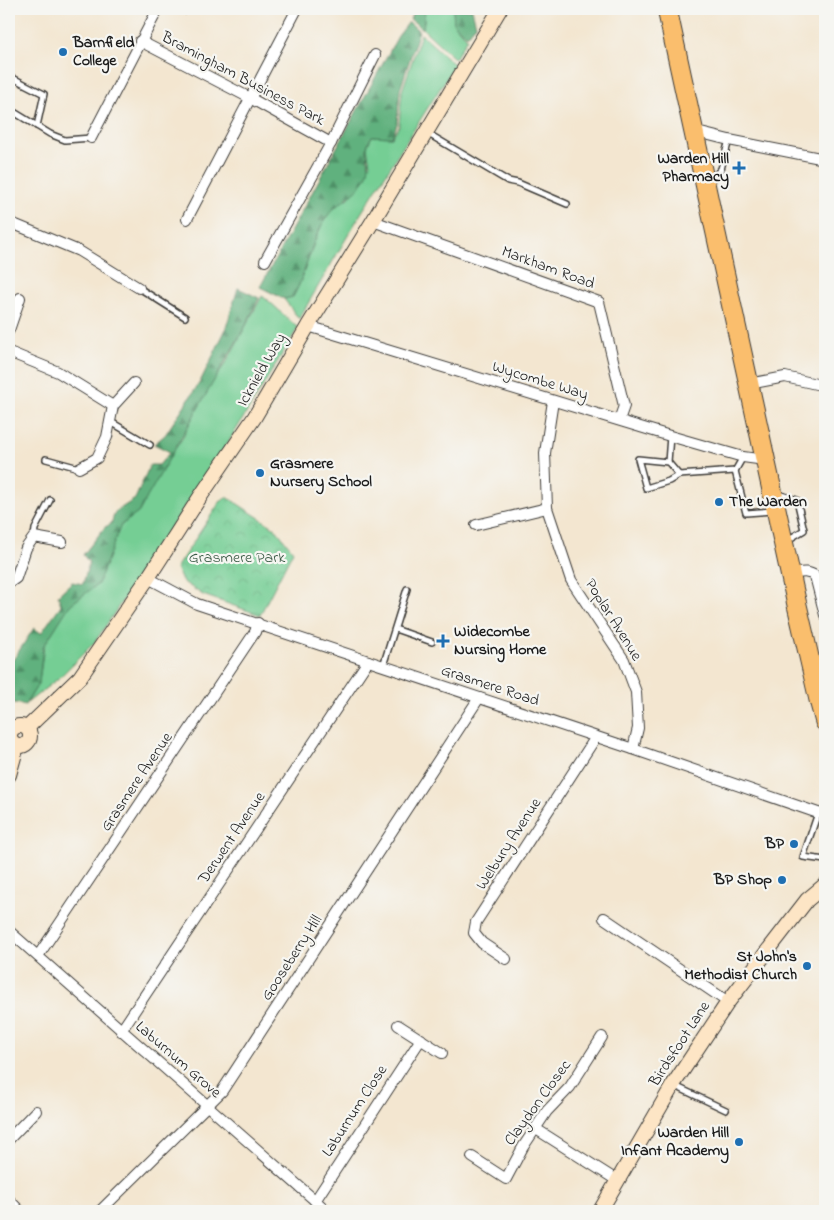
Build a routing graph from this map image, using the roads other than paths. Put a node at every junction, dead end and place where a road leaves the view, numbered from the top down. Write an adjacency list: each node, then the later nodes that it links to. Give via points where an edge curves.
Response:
1 (158, 9): 5 (street)
2 (297, 9): 8 (street)
3 (500, 9): 12 (street, Icknield Way)
4 (667, 9): 11 (highway)
5 (140, 41): 8 (street, Bramingham Business Park); 13 (street)
6 (375, 55): 15 (street)
7 (9, 76): 10 (lane, via 44,94)
8 (250, 98): 15 (street, Bramingham Business Park); 19 (street)
9 (9, 109): 10 (lane)
10 (37, 126): 13 (lane, via 65,140)
11 (693, 130): 14 (street); 17 (highway)
12 (427, 132): 18 (lane, via 508,181); 20 (street, Icknield Way)
13 (91, 138)
14 (729, 140): 16 (street); 17 (lane, via 721,169)
15 (331, 143): 22 (street)
16 (825, 159)
17 (706, 186): 30 (highway)
18 (567, 204)
19 (186, 219)
20 (373, 221): 26 (street, Icknield Way); 34 (street, Markham Road, via 600,302 624,406)
21 (9, 222): 23 (street, via 80,252)
22 (265, 261)
23 (139, 288): 25 (lane)
24 (20, 298): 27 (street)
25 (185, 317)
26 (308, 326): 32 (street, Wycombe Way); 54 (street, Icknield Way, via 254,418)
27 (9, 330)
28 (9, 352): 33 (street, via 58,372)
29 (134, 383): 33 (street)
30 (749, 384): 31 (street, via 785,377); 40 (highway)
31 (825, 386)
32 (553, 401): 34 (street, Wycombe Way); 47 (street, Poplar Avenue, via 545,453)
33 (113, 406): 35 (street)
34 (619, 420): 36 (street, Wycombe Way)
35 (110, 422): 37 (lane); 42 (street, via 97,458)
36 (670, 436): 38 (street, Wycombe Way); 41 (lane)
37 (150, 445)
38 (743, 457): 40 (street, Wycombe Way); 43 (lane)
39 (46, 459): 42 (lane)
40 (766, 460): 45 (highway)
41 (668, 462): 44 (lane); 44 (lane, via 638,459 646,488)
42 (79, 468)
43 (735, 471): 44 (lane); 48 (lane, via 746,513)
44 (679, 475)
45 (772, 489): 48 (highway); 52 (lane, via 797,500 804,530)
46 (50, 500): 50 (lane)
47 (547, 508): 49 (street); 69 (street, Poplar Avenue, via 571,580 624,660 636,692 638,728)
48 (776, 510): 52 (highway)
49 (476, 525)
50 (34, 537): 51 (street); 55 (street, via 26,548 16,578)
51 (62, 542)
52 (784, 543): 53 (highway)
53 (791, 574): 57 (street, via 805,572 815,576); 64 (highway)
54 (148, 578): 58 (street, Grasmere Road, via 197,604); 66 (street, Icknield Way, via 80,677)
55 (9, 584)
56 (407, 589): 59 (lane)
57 (825, 615)
58 (258, 623): 61 (street, Grasmere Road); 76 (street, Grasmere Avenue)
59 (394, 629): 60 (lane); 62 (lane)
60 (432, 642)
61 (368, 661): 62 (street, Grasmere Road); 80 (street, Derwent Avenue)
62 (383, 666): 63 (street, Grasmere Road)
63 (479, 698): 67 (street, Grasmere Road); 85 (street, Gooseberry Hill, via 228,1083)
64 (825, 722)
65 (10, 728): 66 (street); 68 (street, via 10,739)
66 (28, 728): 68 (street, via 28,743)
67 (596, 737): 69 (street, Grasmere Road); 77 (street, Welbury Avenue, via 476,922 474,933 482,943)
68 (17, 746): 70 (street)
69 (632, 749): 71 (street, Grasmere Road)
70 (9, 774)
71 (822, 813): 72 (lane, via 804,857)
72 (825, 860)
73 (825, 885): 78 (street, Birdsfoot Lane, via 807,900)
74 (604, 918): 78 (street)
75 (9, 931): 76 (street, Laburnum Grove)
76 (38, 956): 80 (street, Laburnum Grove)
77 (506, 959)
78 (728, 1002): 84 (street, Birdsfoot Lane)
79 (398, 1025): 82 (street)
80 (121, 1031): 85 (street, Laburnum Grove)
81 (602, 1037): 88 (street, Claydon Closec, via 570,1087 547,1111)
82 (421, 1039): 83 (street); 93 (street, Laburnum Close)
83 (442, 1053)
84 (673, 1085): 86 (lane); 91 (street, Birdsfoot Lane)
85 (208, 1106): 93 (street, Laburnum Grove); 95 (street, Gooseberry Hill)
86 (726, 1110)
87 (36, 1111): 89 (street)
88 (536, 1129): 90 (street, Claydon Closec, via 506,1179); 91 (street)
89 (9, 1139)
90 (472, 1157)
91 (618, 1181): 97 (street, Birdsfoot Lane)
92 (9, 1200): 94 (street)
93 (315, 1201): 96 (street, Laburnum Grove)
94 (20, 1211)
95 (100, 1211)
96 (327, 1211)
97 (600, 1211)

